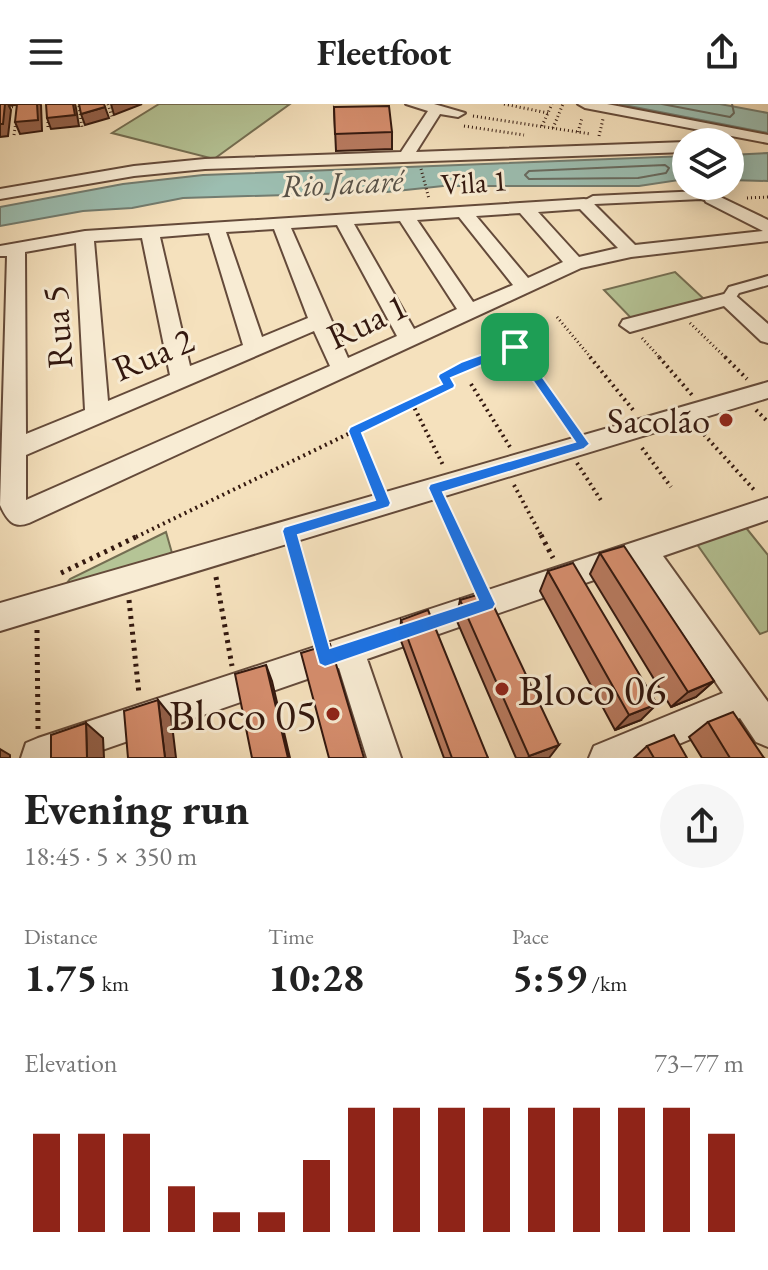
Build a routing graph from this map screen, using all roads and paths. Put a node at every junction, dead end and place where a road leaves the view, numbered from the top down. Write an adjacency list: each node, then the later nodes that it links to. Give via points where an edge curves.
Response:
1 (108, 104): 14 (path)
2 (413, 104): 13 (street)
3 (504, 104): 12 (path)
4 (552, 104): 12 (path)
5 (563, 104): 19 (path)
6 (27, 105): 8 (path)
7 (79, 106): 18 (path)
8 (0, 108)
9 (48, 110): 21 (path)
10 (584, 111): 20 (street); 23 (path)
11 (458, 113): 13 (street); 16 (path)
12 (548, 113): 17 (path)
13 (433, 115): 22 (path); 32 (street)
14 (112, 117)
15 (16, 120): 24 (path)
16 (516, 123): 17 (path); 22 (path)
17 (542, 126): 19 (path)
18 (82, 127)
19 (553, 128): 23 (path)
20 (676, 128)
21 (48, 130)
22 (510, 133): 25 (path)
23 (576, 133): 31 (path)
24 (14, 135)
25 (524, 135)
26 (744, 138): 27 (street)
27 (768, 139)
28 (672, 147): 31 (street)
29 (744, 147): 30 (street)
30 (768, 147)
31 (644, 148): 32 (street)
32 (413, 160): 33 (path); 34 (street, via 190,165)
33 (426, 190)
34 (0, 194)
35 (672, 196): 37 (street, Vila 1)
36 (716, 200): 43 (street)
37 (584, 204): 38 (street, Vila 1); 49 (street)
38 (524, 207): 39 (street, Vila 1); 50 (street)
39 (463, 211): 40 (street, Vila 1); 52 (street)
40 (404, 214): 41 (street, Vila 1); 54 (street)
41 (342, 218): 42 (street, Vila 1); 61 (street)
42 (280, 222): 44 (street, Vila 1); 57 (street)
43 (768, 227)
44 (216, 228): 45 (street, Vila 1); 63 (street)
45 (150, 231): 46 (street, Vila 1); 65 (street)
46 (85, 236): 48 (street, Vila 1); 70 (street, Rua 5)
47 (768, 236): 49 (street, Rua 1)
48 (8, 250): 74 (street)
49 (631, 251): 50 (street, Rua 1)
50 (575, 264): 52 (street, Rua 1)
51 (768, 280): 53 (street, via 734,290)
52 (524, 286): 54 (street, Rua 1)
53 (728, 299): 55 (street); 59 (street)
54 (469, 312): 61 (street, Rua 1)
55 (680, 313): 58 (street); 67 (path)
56 (557, 317): 71 (path)
57 (319, 321): 63 (street, Rua 2); 64 (street)
58 (630, 325): 69 (path)
59 (768, 336)
60 (508, 338): 62 (path)
61 (409, 339): 64 (street, Rua 1)
62 (515, 347): 68 (path, via 465,365 444,377 449,385); 73 (path)
63 (255, 348): 65 (street, Rua 2)
64 (343, 370): 74 (street, Rua 1, via 20,515 13,505)
65 (182, 379): 70 (street, Rua 2)
66 (471, 384): 75 (path)
67 (764, 391): 69 (street)
68 (412, 403): 72 (path); 76 (path)
69 (695, 411): 71 (street); 79 (path)
70 (97, 414): 74 (street, Rua 2)
71 (638, 428): 73 (street); 77 (path)
72 (355, 431): 80 (path); 87 (path, via 50,579)
73 (576, 446): 75 (street); 78 (path)
74 (13, 450)
75 (512, 465): 76 (street); 84 (path)
76 (443, 486): 80 (street); 86 (path)
77 (671, 487)
78 (602, 502)
79 (763, 502): 82 (street)
80 (384, 503): 81 (street)
81 (289, 531): 83 (street); 89 (path)
82 (643, 551): 84 (street); 91 (street)
83 (211, 554): 85 (street); 90 (path)
84 (564, 578): 86 (street)
85 (127, 579): 87 (street); 92 (path)
86 (488, 604): 89 (street)
87 (40, 605): 88 (street); 94 (path)
88 (0, 617)
89 (337, 655): 90 (street); 95 (street)
90 (237, 688): 92 (street)
91 (747, 699): 93 (street); 96 (street)
92 (142, 721): 94 (street)
93 (768, 730)
94 (38, 757)
95 (384, 758)
96 (606, 758)

